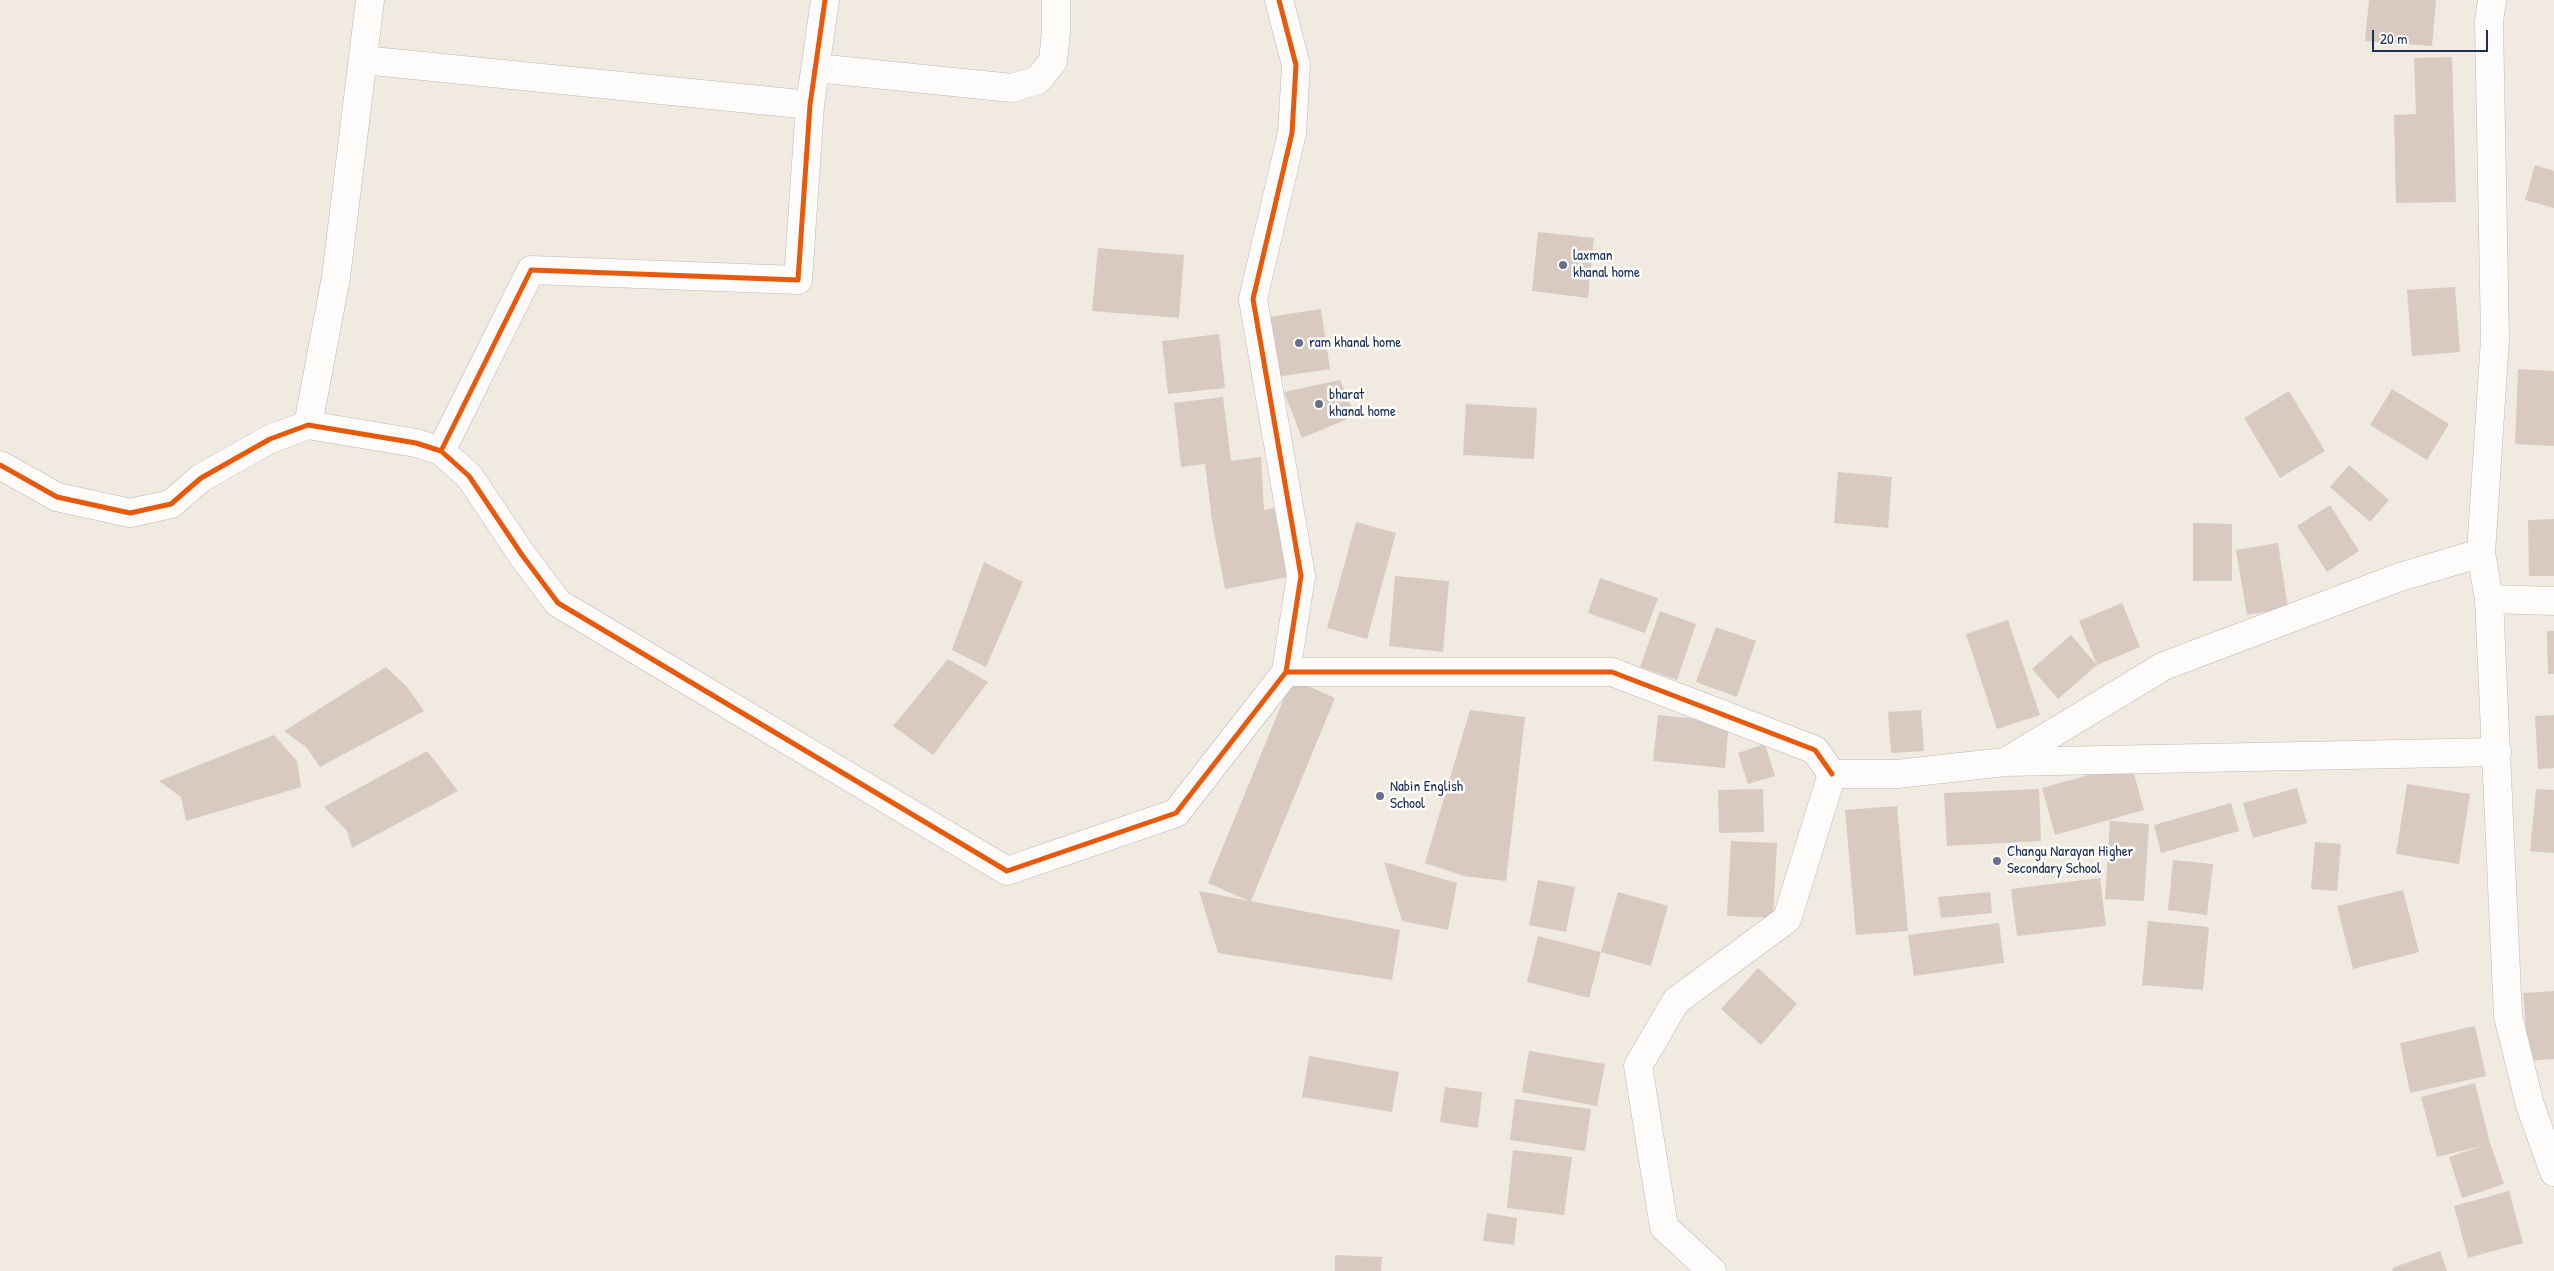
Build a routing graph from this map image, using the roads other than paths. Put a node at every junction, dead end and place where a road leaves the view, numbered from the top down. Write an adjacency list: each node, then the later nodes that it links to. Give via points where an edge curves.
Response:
1 (370, 0): 6 (street)
2 (825, 0): 7 (street)
3 (1056, 0): 7 (street, via 1053,61 1038,80 1012,88)
4 (1279, 0): 15 (street, via 1296,65 1292,134 1253,299 1301,576)
5 (2492, 0): 12 (street, via 2489,21 2495,339)
6 (363, 60): 8 (street); 9 (street, via 336,277)
7 (816, 68): 8 (street)
8 (810, 105): 10 (street, via 798,280 531,270)
9 (308, 425): 10 (street, via 416,443); 11 (street, via 270,439 201,478 171,504 130,513 57,497)
10 (441, 451): 15 (street, via 470,476 558,603 1007,871 1176,813)
11 (0, 465)
12 (2481, 553): 13 (street); 17 (street, via 2400,577 2164,666)
13 (2489, 599): 14 (street); 16 (street)
14 (2554, 600)
15 (1286, 672): 18 (street, via 1612,672 1815,750)
16 (2498, 752): 17 (street); 19 (street, via 2508,1016 2530,1105)
17 (2006, 762): 18 (street, via 1896,774)
18 (1832, 774): 20 (street, via 1787,919 1676,1001 1638,1066 1664,1227)
19 (2554, 1172)
20 (1712, 1271)

